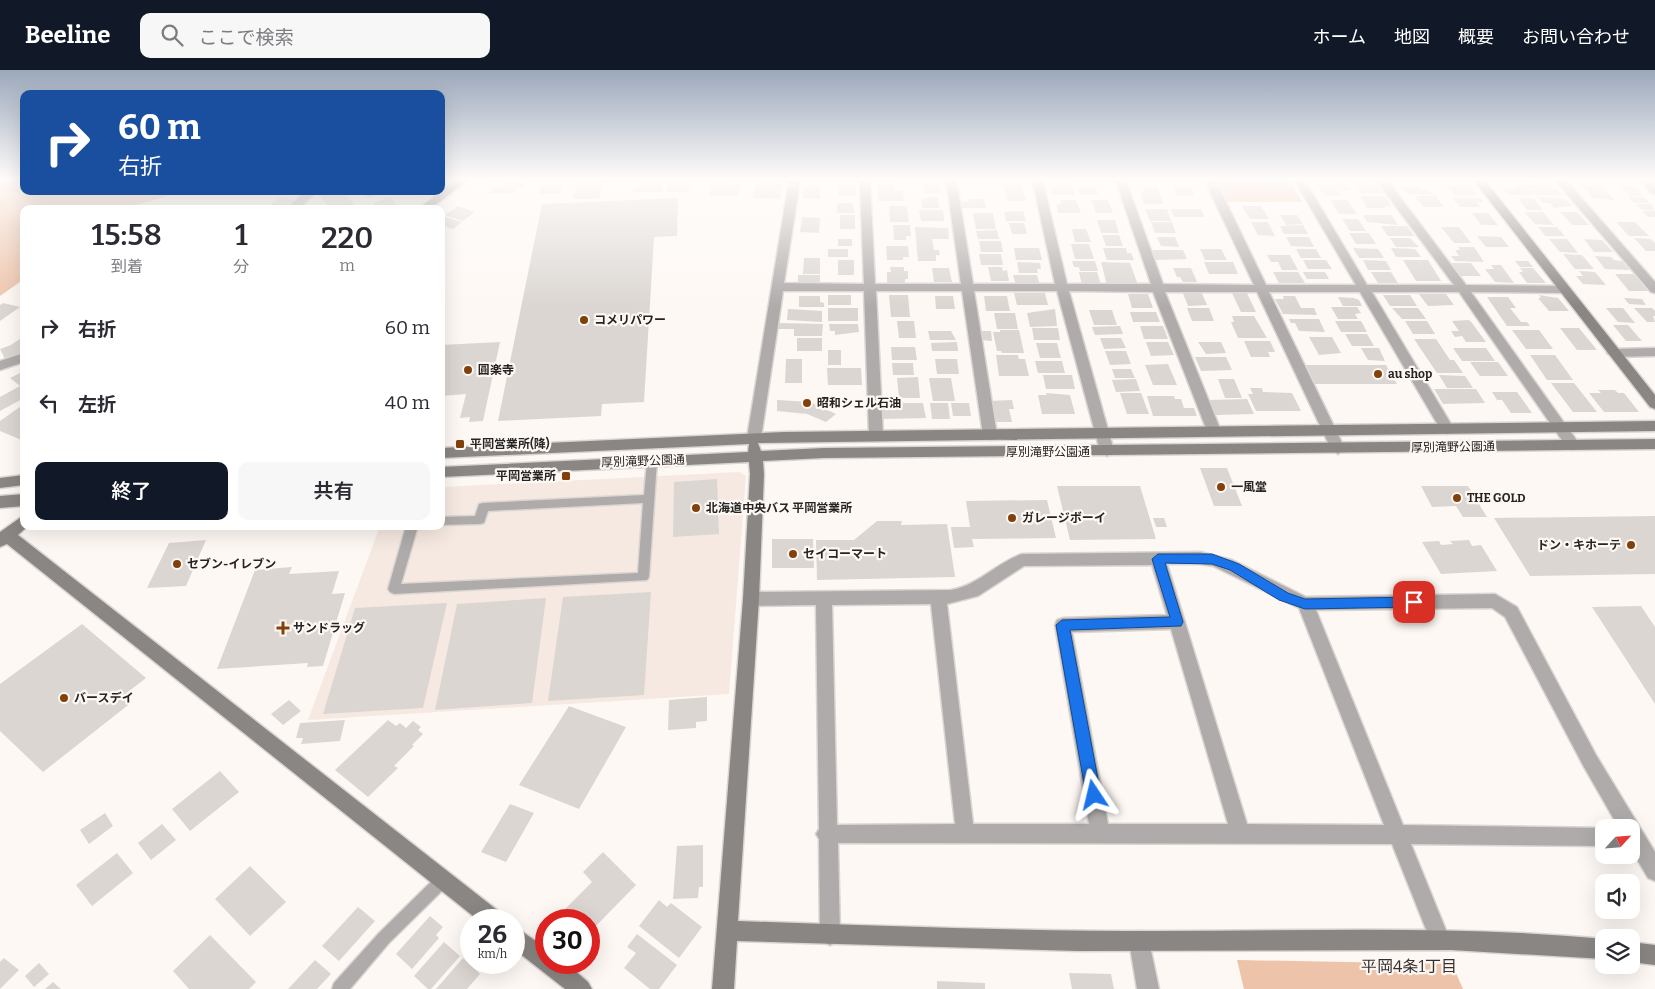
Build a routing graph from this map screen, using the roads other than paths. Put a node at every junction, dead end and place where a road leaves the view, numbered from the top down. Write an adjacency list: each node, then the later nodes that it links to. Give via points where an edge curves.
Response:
1 (788, 221): 11 (street)
2 (867, 221): 12 (street)
3 (958, 221): 13 (street)
4 (1047, 221): 14 (street)
5 (1135, 221): 15 (street)
6 (1229, 221): 16 (street)
7 (1323, 221): 17 (street)
8 (1412, 221): 18 (street)
9 (1510, 221): 19 (main road)
10 (1595, 221): 20 (street)
11 (777, 287): 12 (street); 34 (street)
12 (870, 288): 13 (street); 33 (street)
13 (968, 288): 14 (street); 32 (street)
14 (1062, 288): 15 (street); 31 (street)
15 (1158, 288): 16 (street); 30 (street)
16 (1260, 288): 17 (street); 29 (street)
17 (1363, 288): 18 (street); 28 (street)
18 (1462, 288): 19 (street); 27 (street)
19 (1564, 289): 22 (main road)
20 (1655, 289)
21 (1655, 352): 22 (street)
22 (1612, 353): 25 (main road)
23 (20, 358): 24 (street)
24 (0, 366)
25 (1655, 404)
26 (1655, 426): 27 (main road, 厚別滝野公園通)
27 (1562, 428): 28 (main road, 厚別滝野公園通); 37 (street)
28 (1447, 429): 29 (main road, 厚別滝野公園通)
29 (1330, 431): 30 (main road, 厚別滝野公園通); 38 (street)
30 (1214, 432): 31 (main road, 厚別滝野公園通)
31 (1101, 433): 32 (main road, 厚別滝野公園通); 39 (street)
32 (990, 435): 33 (main road, 厚別滝野公園通)
33 (876, 436): 34 (main road, 厚別滝野公園通)
34 (754, 438): 35 (main road, 厚別滝野公園通); 41 (main road)
35 (653, 443): 40 (main road, 厚別滝野公園通); 42 (main road)
36 (1655, 444): 37 (main road, 厚別滝野公園通)
37 (1573, 445): 38 (main road, 厚別滝野公園通)
38 (1338, 449): 39 (main road, 厚別滝野公園通)
39 (1107, 451): 41 (main road, 厚別滝野公園通)
40 (445, 453)
41 (755, 456): 42 (main road, 厚別滝野公園通); 55 (main road, via 757,474)
42 (652, 461): 43 (main road, 厚別滝野公園通); 46 (lane)
43 (445, 472)
44 (20, 481): 45 (main road)
45 (0, 484)
46 (649, 499): 49 (lane, via 483,507 480,520); 51 (lane, via 644,577 394,589)
47 (20, 500): 48 (main road)
48 (0, 502)
49 (445, 521)
50 (20, 524): 52 (main road)
51 (411, 530)
52 (3, 538): 68 (main road)
53 (1158, 559): 54 (street, via 1022,560 1007,565 987,584 970,594); 57 (street, via 1212,559 1234,567 1284,597); 58 (street)
54 (938, 597): 56 (street); 60 (street)
55 (751, 598): 56 (street); 70 (main road)
56 (824, 598): 63 (street)
57 (1305, 604): 59 (street, via 1485,600 1504,606); 64 (street)
58 (1177, 622): 61 (street, via 1062,625); 62 (street)
59 (1624, 819)
60 (965, 833): 61 (street); 63 (street)
61 (1100, 833): 62 (street)
62 (1240, 833): 64 (street)
63 (826, 834): 71 (street)
64 (1398, 836): 65 (street); 72 (street)
65 (1595, 837)
66 (1640, 846): 67 (street)
67 (1655, 871)
68 (443, 880): 69 (main road); 80 (lane, via 384,938)
69 (480, 909)
70 (729, 931): 71 (main road); 82 (main road)
71 (830, 935): 73 (main road)
72 (1440, 940): 73 (main road); 75 (main road, via 1547,943)
73 (1139, 941): 83 (street)
74 (525, 945): 76 (main road)
75 (1595, 948)
76 (535, 953)
77 (1640, 953): 78 (main road)
78 (1655, 955)
79 (562, 974): 81 (main road)
80 (340, 989)
81 (581, 989)
82 (723, 989)
83 (1148, 989)

